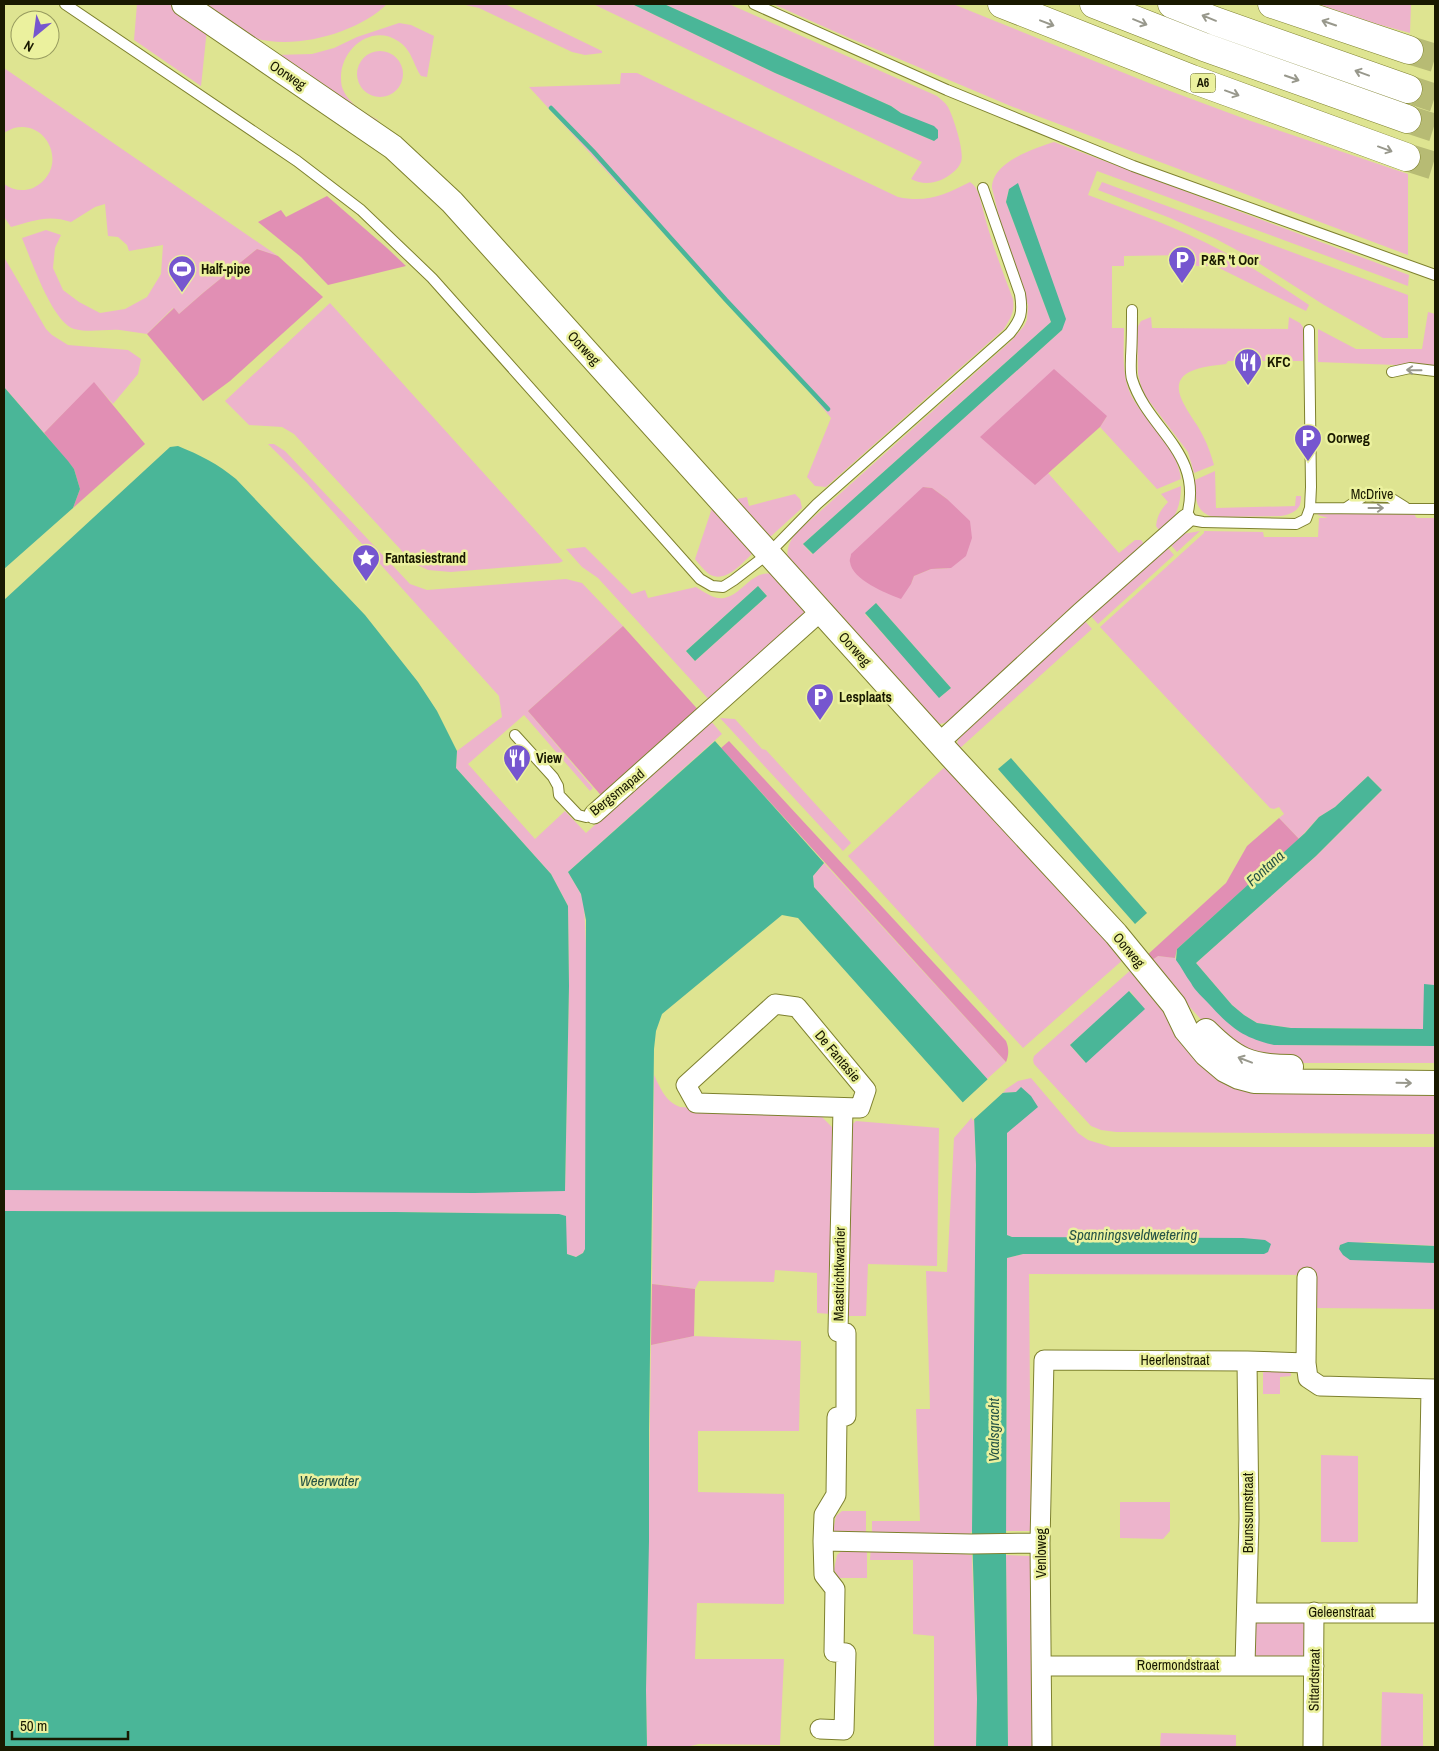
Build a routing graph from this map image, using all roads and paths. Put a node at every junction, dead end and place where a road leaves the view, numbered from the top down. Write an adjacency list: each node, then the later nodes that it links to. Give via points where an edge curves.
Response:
1 (64, 4): 21 (lane, via 297,161 361,210 432,278 700,579 712,586 723,586)
2 (184, 4): 21 (street, Oorweg, via 393,147 424,174)
3 (754, 4): 13 (lane, via 947,90 1132,166)
4 (1002, 4): 11 (highway, A6, one-way to 11, via 1192,79)
5 (1094, 4): 10 (highway, one-way to 10, via 1204,47)
6 (1172, 4): 9 (highway, one-way to 6)
7 (1272, 4): 8 (highway, one-way to 7)
8 (1408, 50)
9 (1408, 89)
10 (1408, 119)
11 (1406, 156)
12 (983, 188): 21 (lane, via 1020,294 1020,321 817,504)
13 (1435, 275)
14 (1132, 310): 20 (lane, via 1131,377 1139,398 1177,448 1186,471 1191,493)
15 (1309, 330): 18 (lane)
16 (1435, 371): 17 (lane, one-way to 17, via 1410,368)
17 (1392, 372)
18 (1310, 508): 19 (lane, McDrive, one-way to 19); 20 (lane, via 1306,519 1296,524)
19 (1435, 508)
20 (1186, 519): 24 (street)
21 (769, 553): 22 (street, Oorweg)
22 (821, 611): 24 (street, Oorweg); 25 (street, Bergsmapad)
23 (515, 735): 25 (lane, Bergsmapad, via 553,777 559,795 578,816)
24 (940, 742): 26 (street, Oorweg, via 1116,934)
25 (594, 814)
26 (1174, 1005): 27 (street, Oorweg, one-way to 26, via 1271,1067 1254,1064 1224,1048 1198,1022); 28 (street, Oorweg, one-way to 28, via 1186,1030 1206,1054 1238,1077 1285,1082)
27 (1435, 1067)
28 (1435, 1083)
29 (842, 1108): 29 (street, De Fantasie, via 696,1103 686,1085 775,1004 797,1007 866,1090 860,1108); 35 (street, Maastrichtkwartier, via 838,1332 846,1333 846,1416 838,1418 836,1495 824,1515)
30 (1307, 1278): 33 (street)
31 (1044, 1360): 32 (street, Heerlenstraat); 36 (street, Venloweg)
32 (1247, 1361): 33 (street, Heerlenstraat); 37 (street, Brunssumstraat)
33 (1306, 1363): 34 (street, via 1308,1378 1320,1386)
34 (1433, 1389): 39 (street)
35 (823, 1541): 36 (street); 43 (street, Maastrichtkwartier, via 824,1575 835,1589 834,1652 846,1652 844,1730)
36 (1040, 1543): 41 (street, Venloweg)
37 (1247, 1612): 38 (street, Geleenstraat); 40 (street, Brunssumstraat)
38 (1314, 1612): 39 (street, Geleenstraat); 42 (street, Sittardstraat)
39 (1431, 1612)
40 (1245, 1665): 41 (street, Roermondstraat); 42 (street, Roermondstraat)
41 (1042, 1666): 44 (street, Venloweg)
42 (1314, 1666): 45 (street, Sittardstraat)
43 (820, 1729)
44 (1042, 1747)
45 (1312, 1747)

